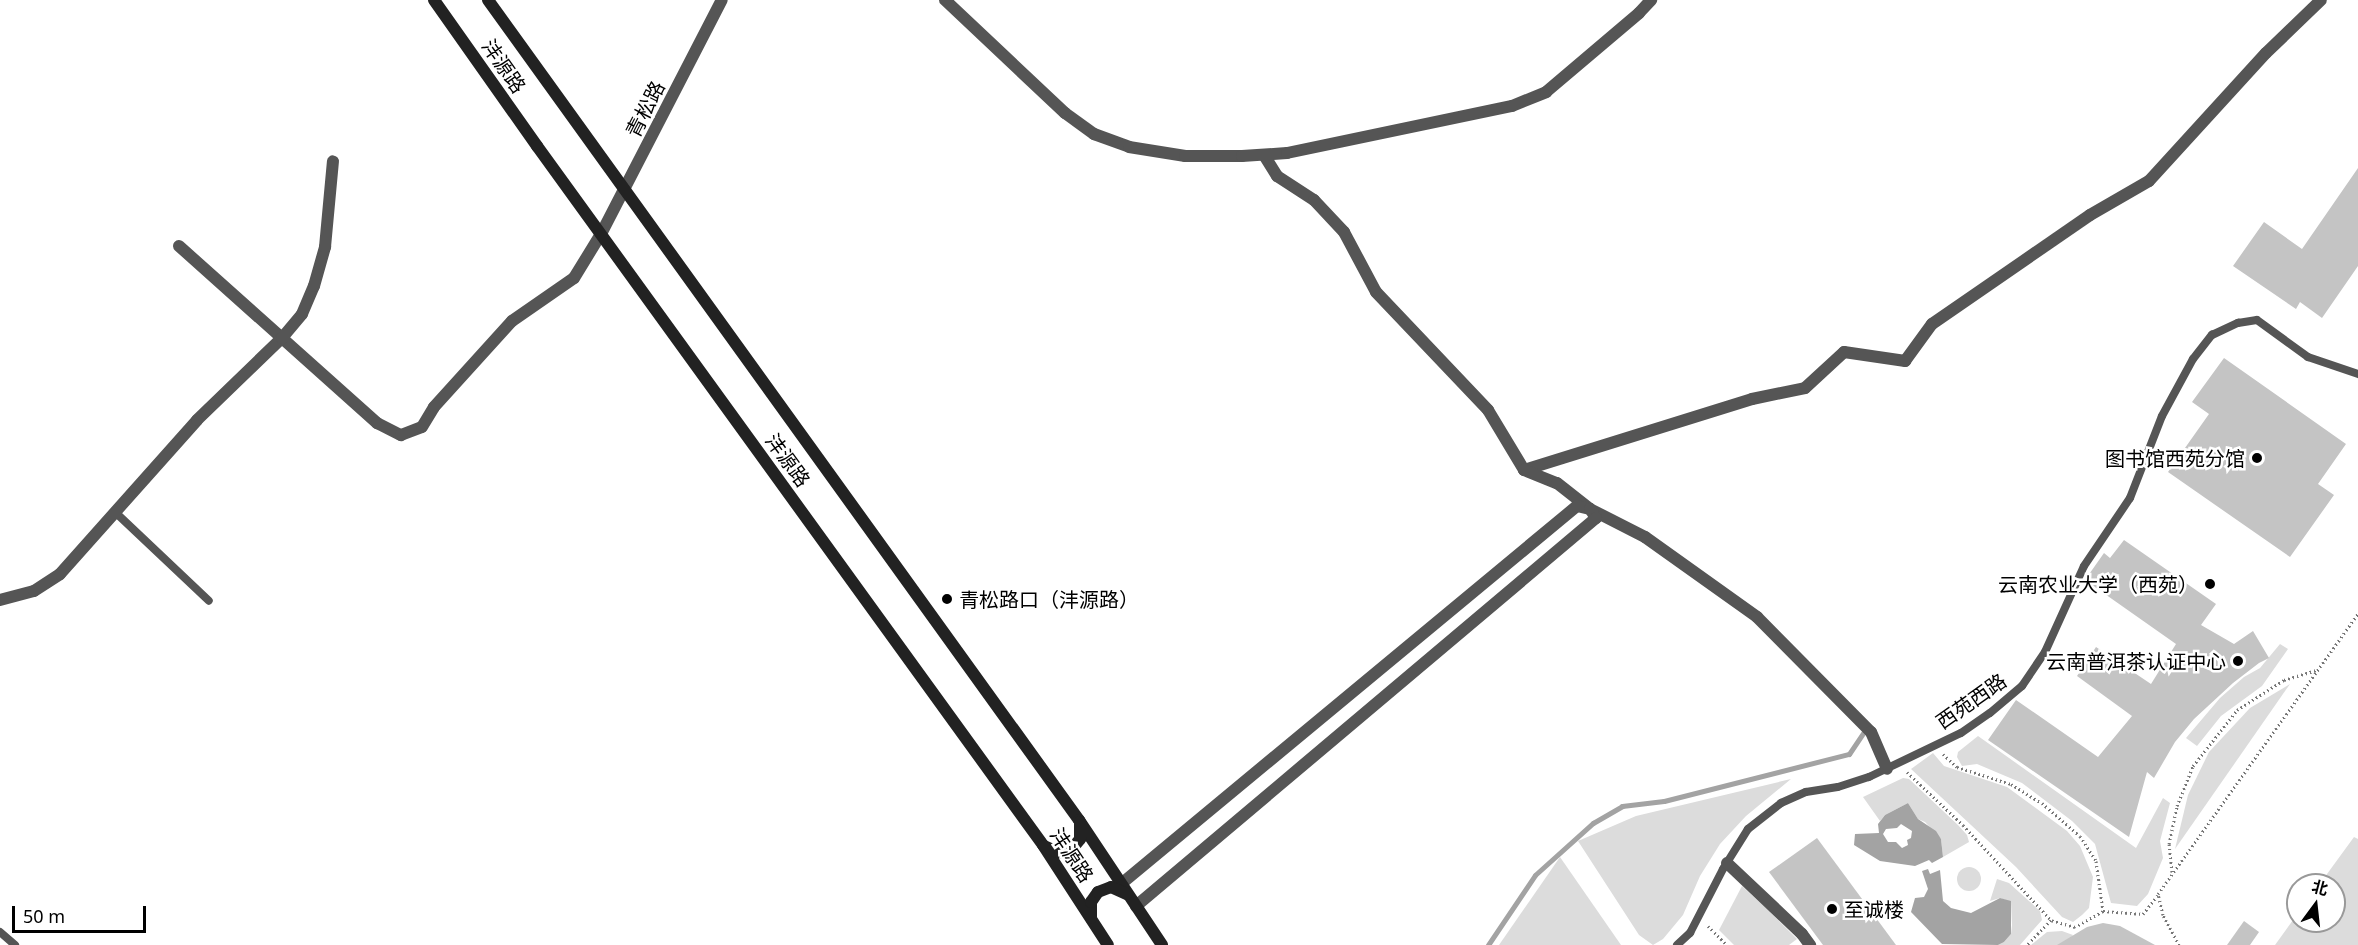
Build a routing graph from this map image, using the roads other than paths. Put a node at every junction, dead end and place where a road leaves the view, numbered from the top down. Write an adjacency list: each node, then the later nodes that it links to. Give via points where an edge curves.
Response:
1 (434, 0): 10 (main road, 沣源路)
2 (489, 0): 9 (main road, 沣源路)
3 (722, 0): 9 (street, 青松路)
4 (945, 0): 7 (street, via 1065,113 1094,134 1130,147 1185,156)
5 (1651, 0): 7 (street, via 1640,14 1538,96 1512,106)
6 (2321, 0): 14 (street, via 2266,53 2149,181 2090,215 1932,324 1905,361 1844,352 1805,388 1752,399)
7 (1264, 155): 14 (street, via 1277,176 1314,200 1344,232 1376,292 1488,410)
8 (333, 161): 12 (street, via 325,247 314,286 302,314)
9 (626, 190): 10 (street, 青松路); 20 (main road, 沣源路)
10 (601, 234): 12 (street, 青松路, via 574,278 512,321 434,407 423,427 401,435 376,423); 21 (main road, 沣源路)
11 (179, 246): 12 (street, 青松路)
12 (282, 338): 16 (street, via 197,420)
13 (2358, 374): 19 (lane, 西苑西路, via 2308,357 2258,320 2238,323 2212,335 2193,359 2162,416 2130,498 2084,566 2045,652 2022,686 1961,733)
14 (1524, 470): 15 (street, via 1557,483)
15 (1590, 509): 19 (street, via 1645,537 1757,617 1871,732); 23 (street, via 1577,506); 24 (street, via 1596,518)
16 (115, 512): 17 (street, via 60,574 34,591); 18 (lane)
17 (0, 600)
18 (209, 601)
19 (1893, 766): 22 (lane, 西苑西路, via 1781,803 1748,829)
20 (1079, 820): 21 (main road, via 1082,832 1072,849 1054,852); 23 (main road, 沣源路)
21 (1043, 845): 25 (main road, 沣源路)
22 (1726, 863): 30 (lane, 西苑西路, via 1690,933); 31 (street)
23 (1125, 889): 24 (main road, 沣源路); 25 (main road, via 1111,887 1098,892 1089,908)
24 (1136, 906): 29 (main road, 沣源路)
25 (1092, 920): 28 (main road, 沣源路)
26 (0, 932): 27 (lane)
27 (15, 945)
28 (1108, 945)
29 (1161, 945)
30 (1677, 945)
31 (1810, 945)

